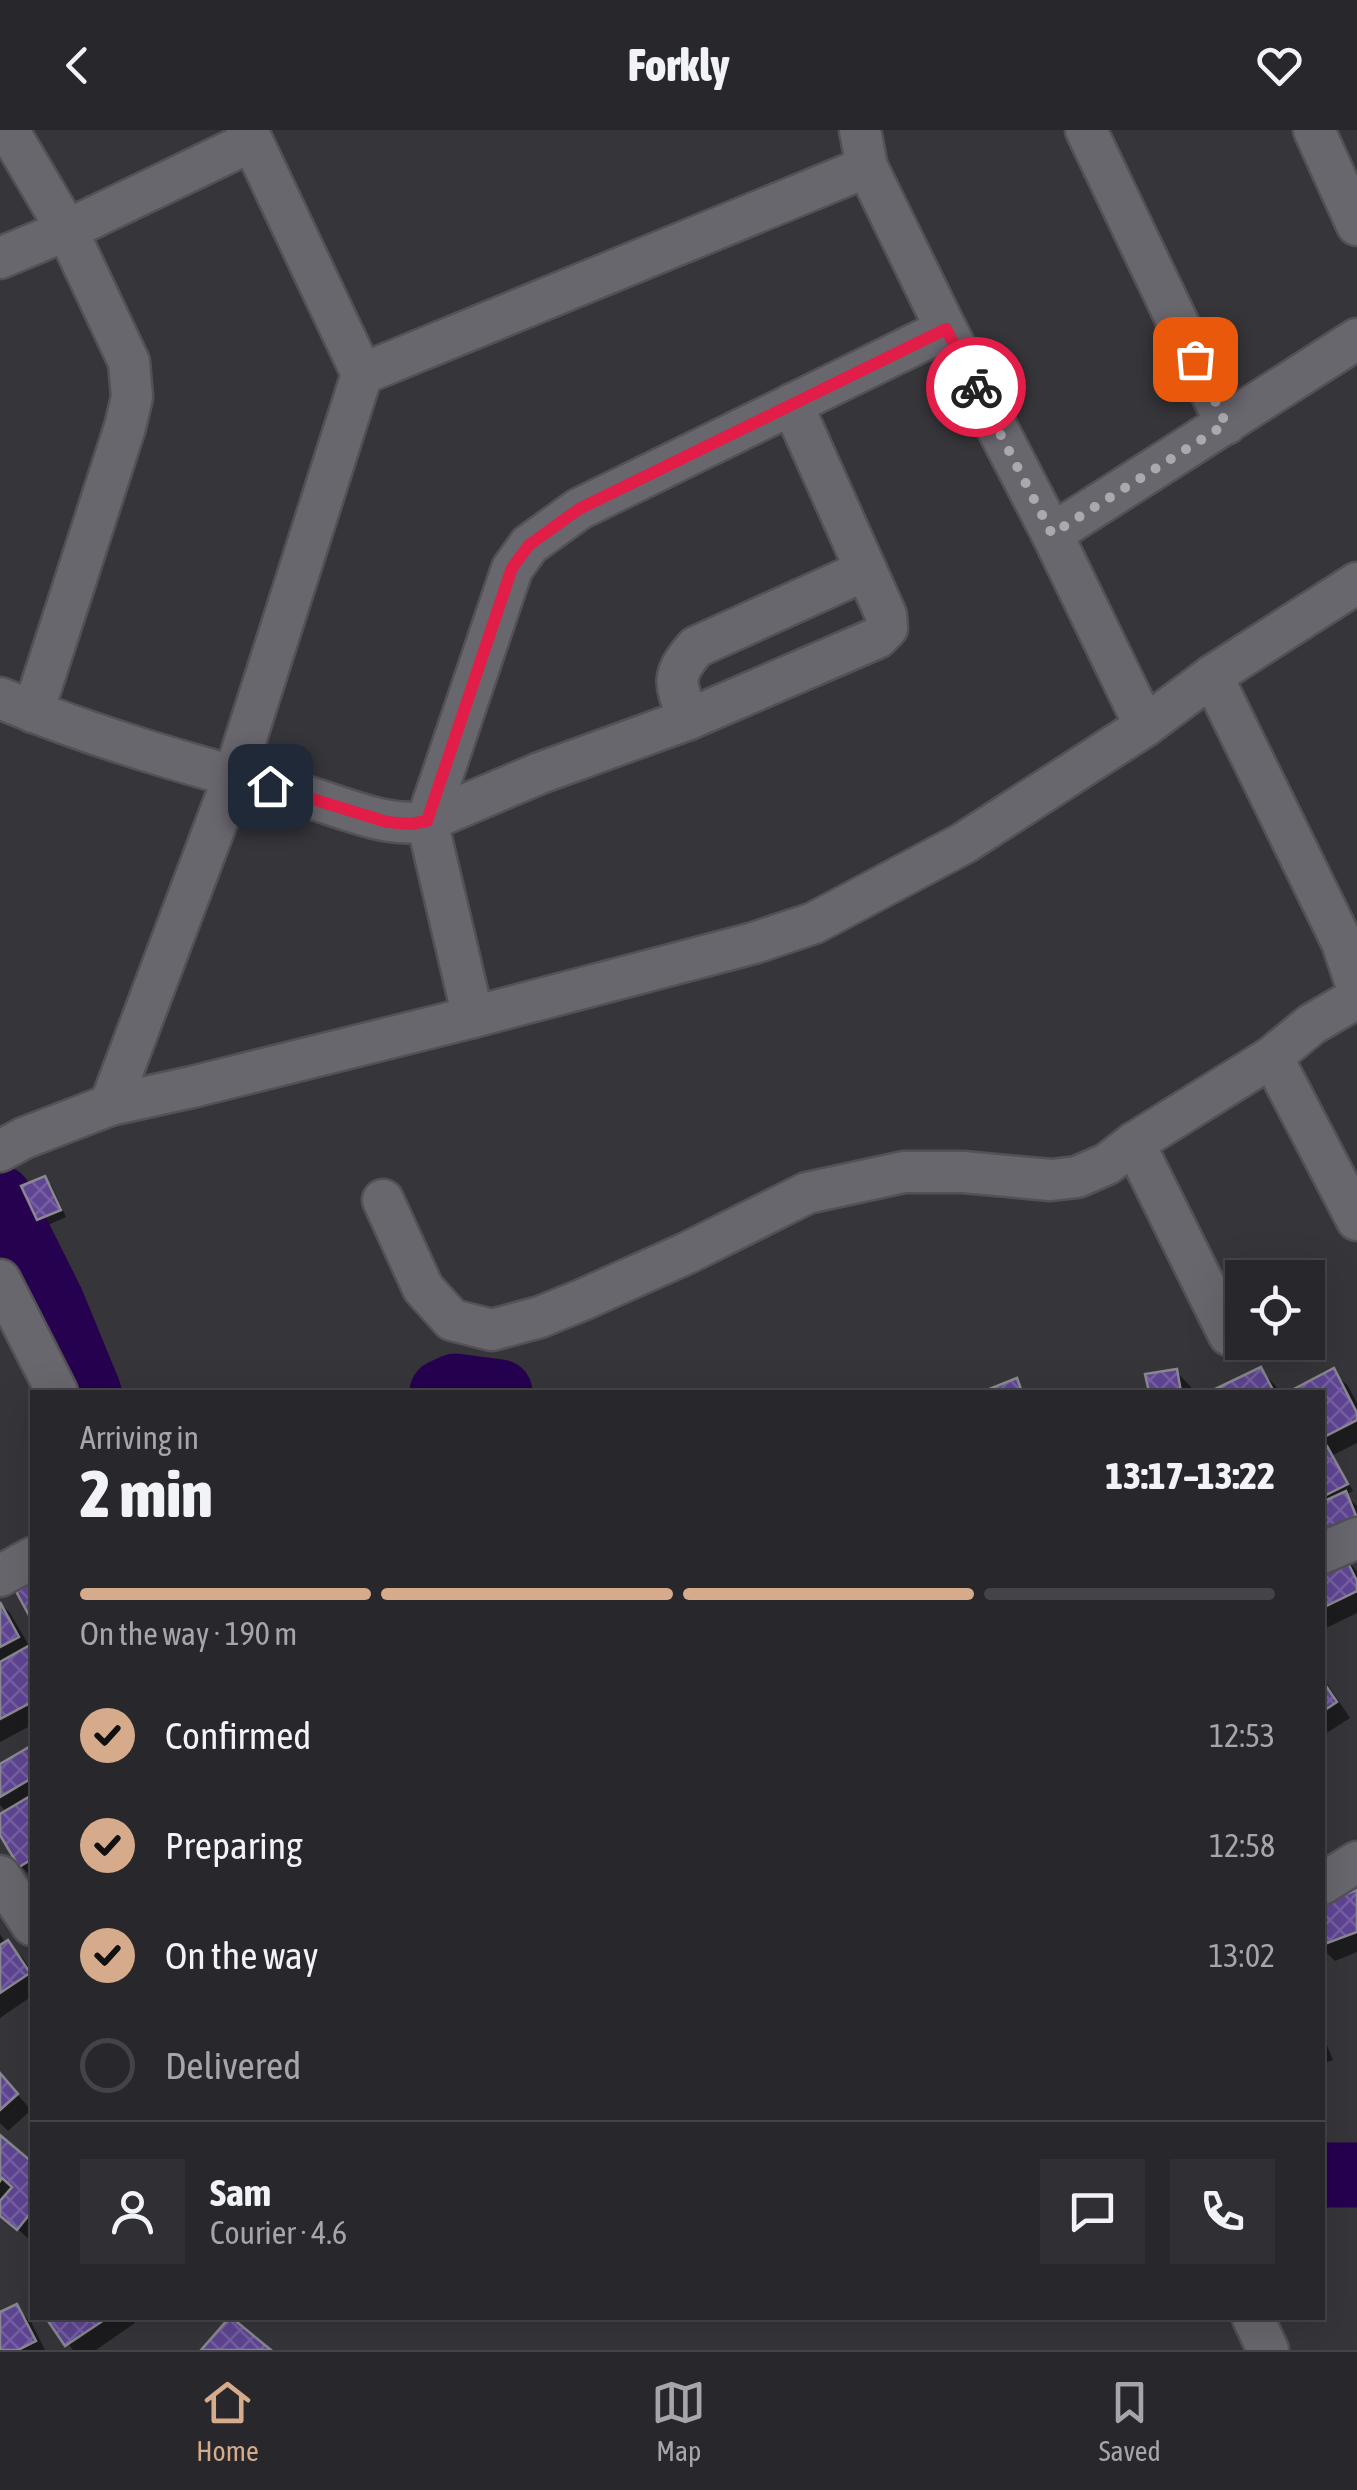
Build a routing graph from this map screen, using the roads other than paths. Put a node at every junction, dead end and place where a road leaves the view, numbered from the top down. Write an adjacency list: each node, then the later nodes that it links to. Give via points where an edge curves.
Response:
1 (3, 130): 7 (street)
2 (1086, 130): 13 (street)
3 (1314, 130): 6 (street)
4 (250, 136): 7 (street); 11 (street)
5 (866, 141): 9 (street); 11 (street)
6 (1357, 225)
7 (67, 230): 8 (street); 18 (street, via 128,362 132,396)
8 (0, 258)
9 (946, 329): 12 (street); 14 (street)
10 (1357, 339): 13 (street)
11 (362, 374): 21 (street)
12 (792, 404): 15 (street); 22 (street, via 579,509 529,545 512,568)
13 (1226, 424): 14 (street)
14 (1052, 534): 20 (street)
15 (866, 570): 19 (street, via 696,647 681,664 676,686); 19 (street, via 886,616 877,638)
16 (1357, 583): 17 (street)
17 (1212, 676): 20 (street); 23 (street, via 1342,942)
18 (16, 705): 21 (street)
19 (689, 719): 22 (street)
20 (1146, 726): 25 (street, via 964,843 814,923)
21 (234, 776): 22 (street, via 387,822); 27 (street)
22 (427, 821): 25 (street)
23 (1357, 986)
24 (1357, 998): 26 (street)
25 (473, 1017): 27 (street)
26 (1272, 1057): 28 (street); 31 (street)
27 (110, 1104): 29 (street)
28 (1134, 1143): 30 (street, via 1078,1177 904,1172 807,1193 582,1300 492,1330 452,1320 423,1288); 33 (street)
29 (12, 1144)
30 (383, 1200)
31 (1357, 1220)
32 (0, 1280): 34 (street)
33 (1225, 1328)
34 (56, 1390)
35 (1357, 1538): 36 (street)
36 (1325, 1552)
37 (30, 1559): 38 (street)
38 (0, 1576)
39 (1357, 1862): 41 (street)
40 (0, 1876): 42 (street)
41 (1325, 1882)
42 (30, 1923)
43 (1254, 2320): 44 (street)
44 (1268, 2350)

